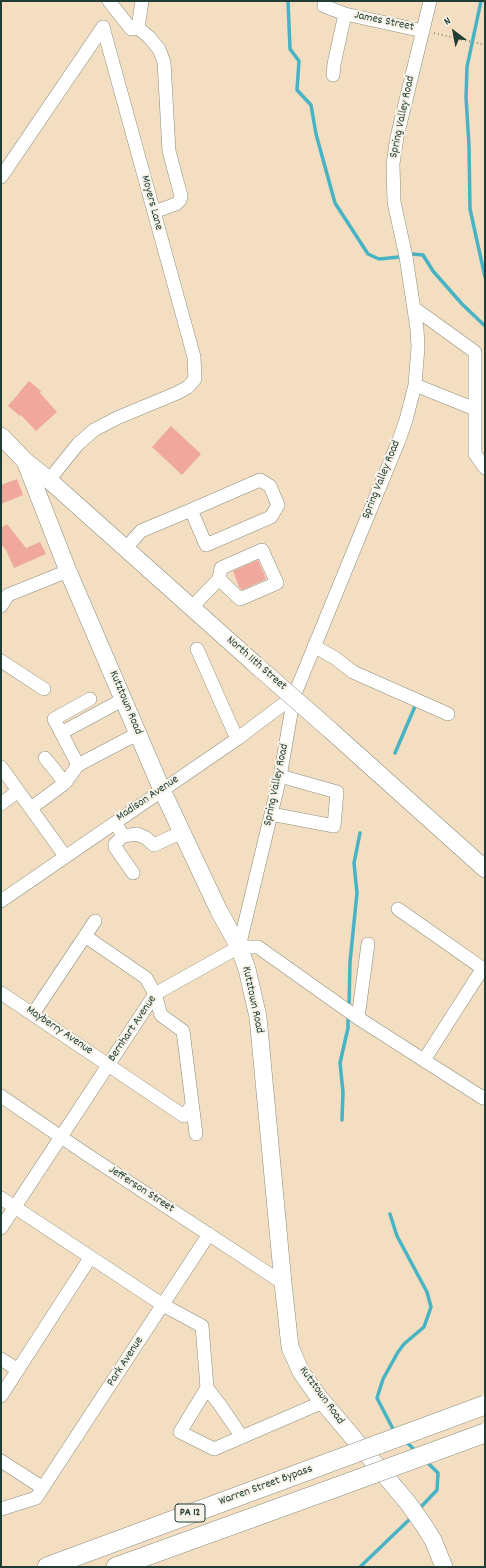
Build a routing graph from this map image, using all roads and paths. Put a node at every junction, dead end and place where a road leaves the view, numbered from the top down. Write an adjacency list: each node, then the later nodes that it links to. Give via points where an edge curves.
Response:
1 (142, 1): 6 (street)
2 (326, 1): 5 (street, James Street, via 324,6)
3 (430, 1): 7 (street, Spring Valley Road)
4 (116, 2): 6 (street, via 131,29)
5 (346, 14): 7 (street, James Street); 9 (street)
6 (138, 28): 11 (street, via 159,49 164,62 169,152 181,196 176,204)
7 (423, 31): 8 (path); 12 (street, Spring Valley Road, via 393,164 395,208)
8 (485, 45)
9 (333, 75)
10 (1, 177): 11 (street, Moyers Lane, via 103,27)
11 (154, 212): 18 (street, Moyers Lane, via 194,356 195,379 188,387 177,393 94,430 78,444)
12 (414, 308): 13 (street, Spring Valley Road, via 418,347); 14 (street, via 474,352)
13 (415, 385): 14 (street); 26 (street, Spring Valley Road, via 399,440)
14 (475, 409): 17 (street, via 476,454)
15 (1, 436): 16 (main road, Kutztown Road)
16 (25, 461): 18 (main road, North 11th Street); 21 (main road, Kutztown Road)
17 (485, 468)
18 (49, 480): 20 (main road, North 11th Street)
19 (191, 510): 19 (street, via 260,480 270,486 278,505 271,517 206,545); 20 (street, via 141,531)
20 (125, 549): 25 (main road, North 11th Street)
21 (68, 571): 23 (street); 31 (main road, Kutztown Road)
22 (219, 579): 25 (street)
23 (5, 593): 24 (street)
24 (1, 606)
25 (191, 608): 51 (main road, North 11th Street, bridge)
26 (314, 646): 30 (street, Spring Valley Road); 33 (street, via 353,672)
27 (197, 649): 36 (street)
28 (1, 661): 29 (street)
29 (44, 690)
30 (294, 696): 36 (street, Madison Avenue); 40 (street, Spring Valley Road)
31 (124, 699): 34 (street); 35 (main road, Kutztown Road)
32 (90, 700): 34 (street, via 54,719)
33 (448, 714)
34 (61, 733): 38 (street)
35 (138, 734): 38 (street); 42 (main road, Kutztown Road)
36 (237, 739): 42 (street, Madison Avenue)
37 (45, 758): 41 (street)
38 (78, 765): 41 (street)
39 (1, 767): 43 (street)
40 (280, 776): 46 (street, Spring Valley Road); 46 (street, via 337,792 334,826)
41 (65, 783): 45 (street)
42 (162, 790): 47 (street, Madison Avenue); 48 (main road, Kutztown Road)
43 (18, 791): 44 (street); 45 (street)
44 (1, 804)
45 (30, 808): 50 (street)
46 (271, 814): 58 (street, Spring Valley Road)
47 (114, 822): 49 (street); 50 (street, Madison Avenue)
48 (182, 832): 49 (street, via 158,851 146,838 137,834); 58 (main road, Kutztown Road)
49 (123, 836): 52 (street, via 115,847)
50 (65, 856): 53 (street, Madison Avenue)
51 (485, 869)
52 (133, 873)
53 (1, 901)
54 (398, 909): 59 (street)
55 (95, 921): 56 (street)
56 (85, 936): 61 (street, via 146,978); 62 (street)
57 (368, 944): 63 (street)
58 (239, 947): 61 (street, Bernhart Avenue); 63 (street, via 258,947); 76 (main road, Kutztown Road, via 258,1017)
59 (484, 969): 64 (street)
60 (1, 993): 62 (street, Mayberry Avenue)
61 (155, 994): 65 (street, Bernhart Avenue); 68 (street, via 161,1015 183,1030)
62 (33, 1014): 65 (street, Mayberry Avenue)
63 (358, 1018): 64 (street)
64 (424, 1060): 67 (street, via 483,1098)
65 (108, 1065): 68 (street, Mayberry Avenue, via 184,1116); 70 (street, Bernhart Avenue)
66 (1, 1096): 70 (street, Jefferson Street)
67 (485, 1096)
68 (192, 1105): 69 (street)
69 (196, 1134)
70 (61, 1136): 72 (street, Bernhart Avenue); 74 (street, Jefferson Street)
71 (1, 1198): 72 (street)
72 (14, 1207): 73 (street, Bernhart Avenue); 75 (street)
73 (1, 1228)
74 (209, 1234): 76 (street, Jefferson Street); 77 (street, Park Avenue)
75 (90, 1258): 77 (street); 79 (street)
76 (283, 1283): 82 (main road, Kutztown Road, via 290,1347 301,1372)
77 (163, 1305): 80 (street, via 202,1326); 87 (street, Park Avenue)
78 (1, 1359): 79 (street)
79 (18, 1370): 81 (street)
80 (207, 1388): 85 (street); 85 (street, via 180,1432 214,1449)
81 (1, 1396)
82 (323, 1402): 85 (street); 95 (main road, Kutztown Road, via 408,1503 433,1540)
83 (485, 1405): 90 (highway, Warren Street Bypass / PA 12, bridge)
84 (485, 1433): 89 (highway, Warren Street Bypass / PA 12, bridge)
85 (242, 1437)
86 (1, 1461): 87 (street)
87 (43, 1488): 88 (street, Park Avenue, via 36,1498)
88 (1, 1509)
89 (153, 1554): 93 (highway, Warren Street Bypass / PA 12); 94 (highway)
90 (71, 1557): 91 (highway); 92 (highway, Warren Street Bypass / PA 12)
91 (31, 1567)
92 (47, 1567)
93 (116, 1567)
94 (127, 1567)
95 (443, 1567)

